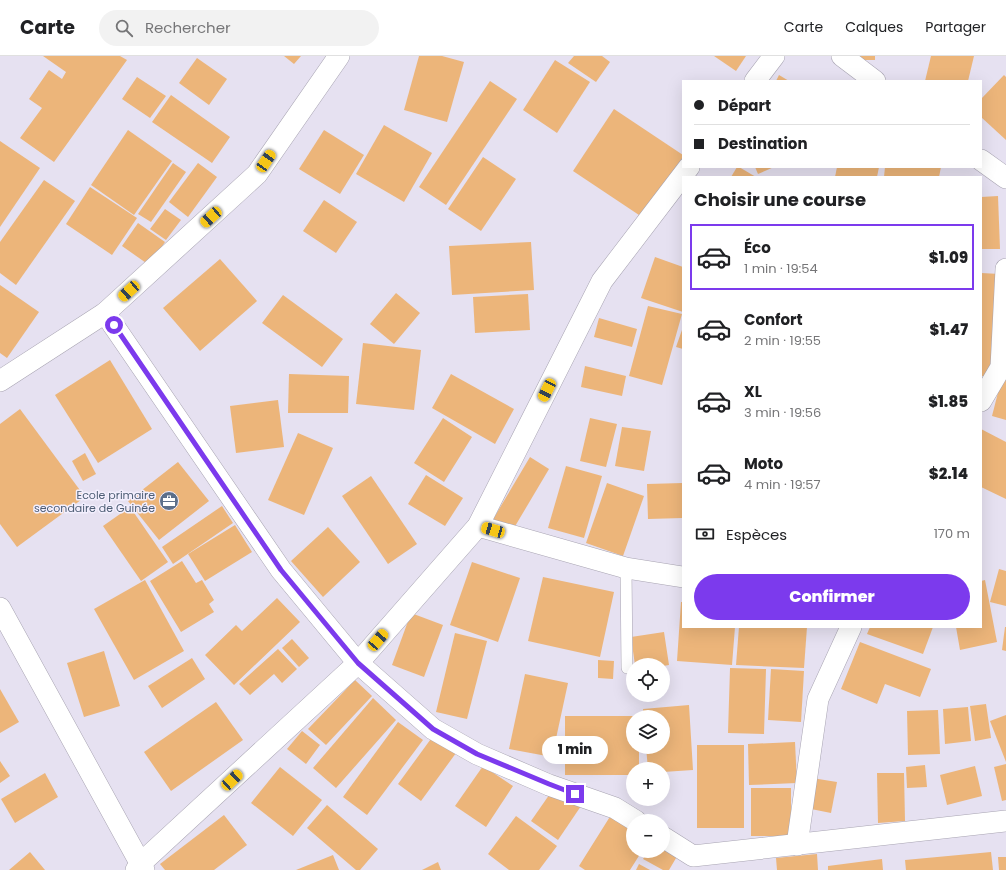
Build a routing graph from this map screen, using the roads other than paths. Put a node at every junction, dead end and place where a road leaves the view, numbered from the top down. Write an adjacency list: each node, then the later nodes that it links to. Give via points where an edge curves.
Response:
1 (339, 56): 12 (street, via 257,174)
2 (774, 56): 4 (street)
3 (842, 56): 5 (street)
4 (756, 80)
5 (875, 80)
6 (982, 161): 10 (street)
7 (689, 168): 8 (street)
8 (683, 176)
9 (682, 177): 15 (street, via 602,281)
10 (1006, 178)
11 (1006, 269): 14 (street, via 1000,367)
12 (105, 312): 13 (street); 21 (street, via 281,570)
13 (0, 381)
14 (982, 398)
15 (478, 526): 16 (street); 21 (street)
16 (626, 568): 17 (street); 20 (lane)
17 (682, 577)
18 (0, 608): 26 (street)
19 (851, 628): 25 (street, via 818,699)
20 (627, 658)
21 (358, 663): 22 (street, via 433,729 477,754 615,808); 26 (street)
22 (626, 815)
23 (1006, 821): 25 (street)
24 (670, 842): 25 (street, via 693,856)
25 (797, 844)
26 (140, 868)

